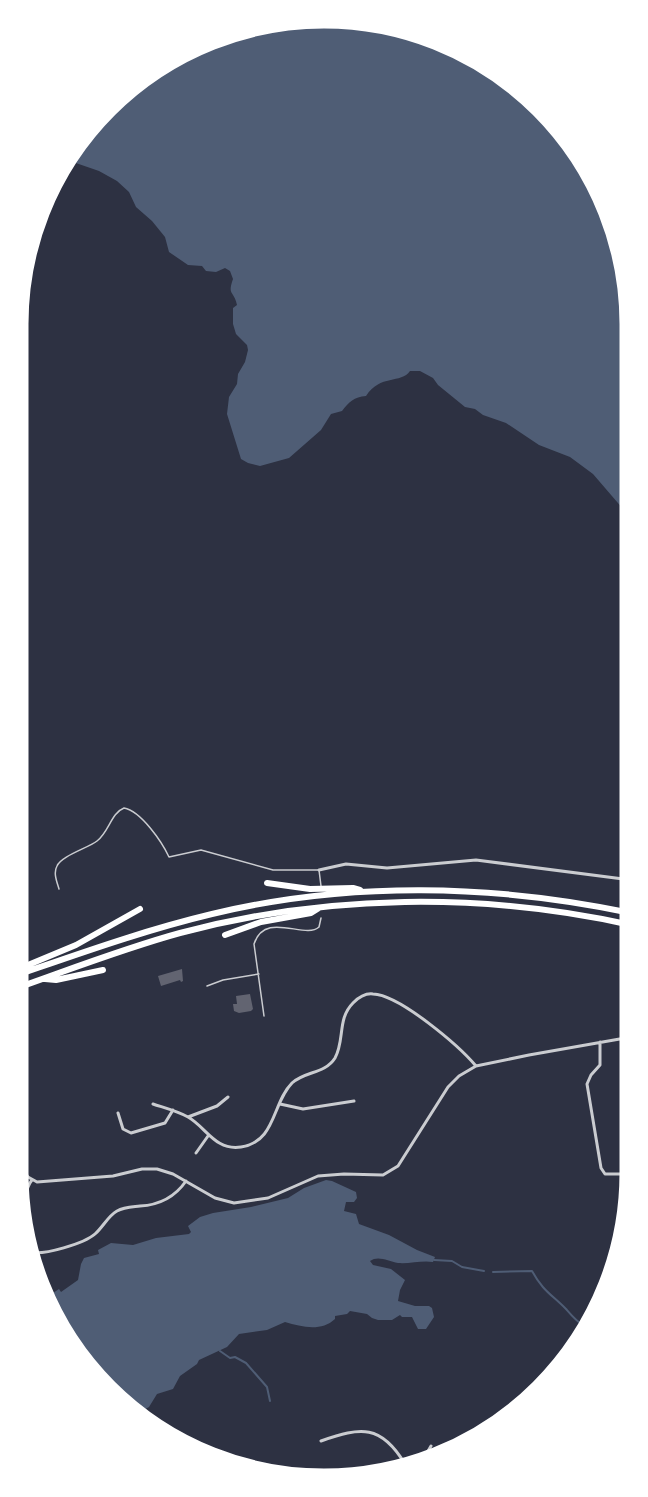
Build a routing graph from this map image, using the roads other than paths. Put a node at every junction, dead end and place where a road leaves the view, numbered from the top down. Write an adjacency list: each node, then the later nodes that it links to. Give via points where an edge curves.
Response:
1 (320, 870): 2 (street, via 353,863 387,868 476,860); 4 (lane); 5 (lane, via 273,870 201,850 169,857 160,839 130,809 124,808 102,837 60,861 56,871)
2 (621, 879)
3 (267, 883): 6 (highway)
4 (321, 886)
5 (59, 889)
6 (363, 892): 9 (highway, via 470,891 535,896); 15 (highway, via 276,901 212,914 135,934)
7 (319, 908): 11 (highway, via 392,902 483,904); 12 (highway); 17 (highway, via 180,934)
8 (140, 909): 13 (highway, via 76,945)
9 (621, 911)
10 (321, 918): 16 (lane, via 315,931 280,927 258,936 254,944)
11 (621, 923)
12 (225, 935)
13 (27, 966)
14 (103, 970): 17 (highway, via 56,980)
15 (27, 971)
16 (259, 974): 19 (lane); 20 (lane)
17 (42, 979): 18 (highway)
18 (27, 984)
19 (207, 986)
20 (264, 1016)
21 (621, 1039): 22 (street)
22 (600, 1042): 23 (street); 34 (street, via 600,1065 587,1084 599,1160 605,1174)
23 (476, 1066): 27 (street, via 422,1019 377,994 365,995 353,1003 344,1017 333,1061 293,1082); 36 (street, via 448,1087 402,1161 390,1173 319,1176 268,1198 234,1203 214,1198)
24 (228, 1097): 30 (street)
25 (354, 1101): 27 (street, via 303,1109)
26 (153, 1104): 28 (street)
27 (280, 1104): 31 (street, via 266,1132 251,1145 234,1148)
28 (173, 1110): 29 (street, via 165,1123 131,1133 123,1129); 30 (street)
29 (118, 1113)
30 (188, 1117): 31 (street)
31 (208, 1136): 32 (street)
32 (196, 1153)
33 (27, 1174): 35 (street)
34 (621, 1174)
35 (32, 1180): 36 (street, via 50,1182 155,1169); 37 (street)
36 (186, 1181): 38 (street, via 162,1202 120,1209 85,1240)
37 (28, 1187)
38 (38, 1252)
39 (321, 1441): 42 (street, via 363,1430 384,1438)
40 (431, 1446): 41 (street)
41 (428, 1451)
42 (402, 1460)

